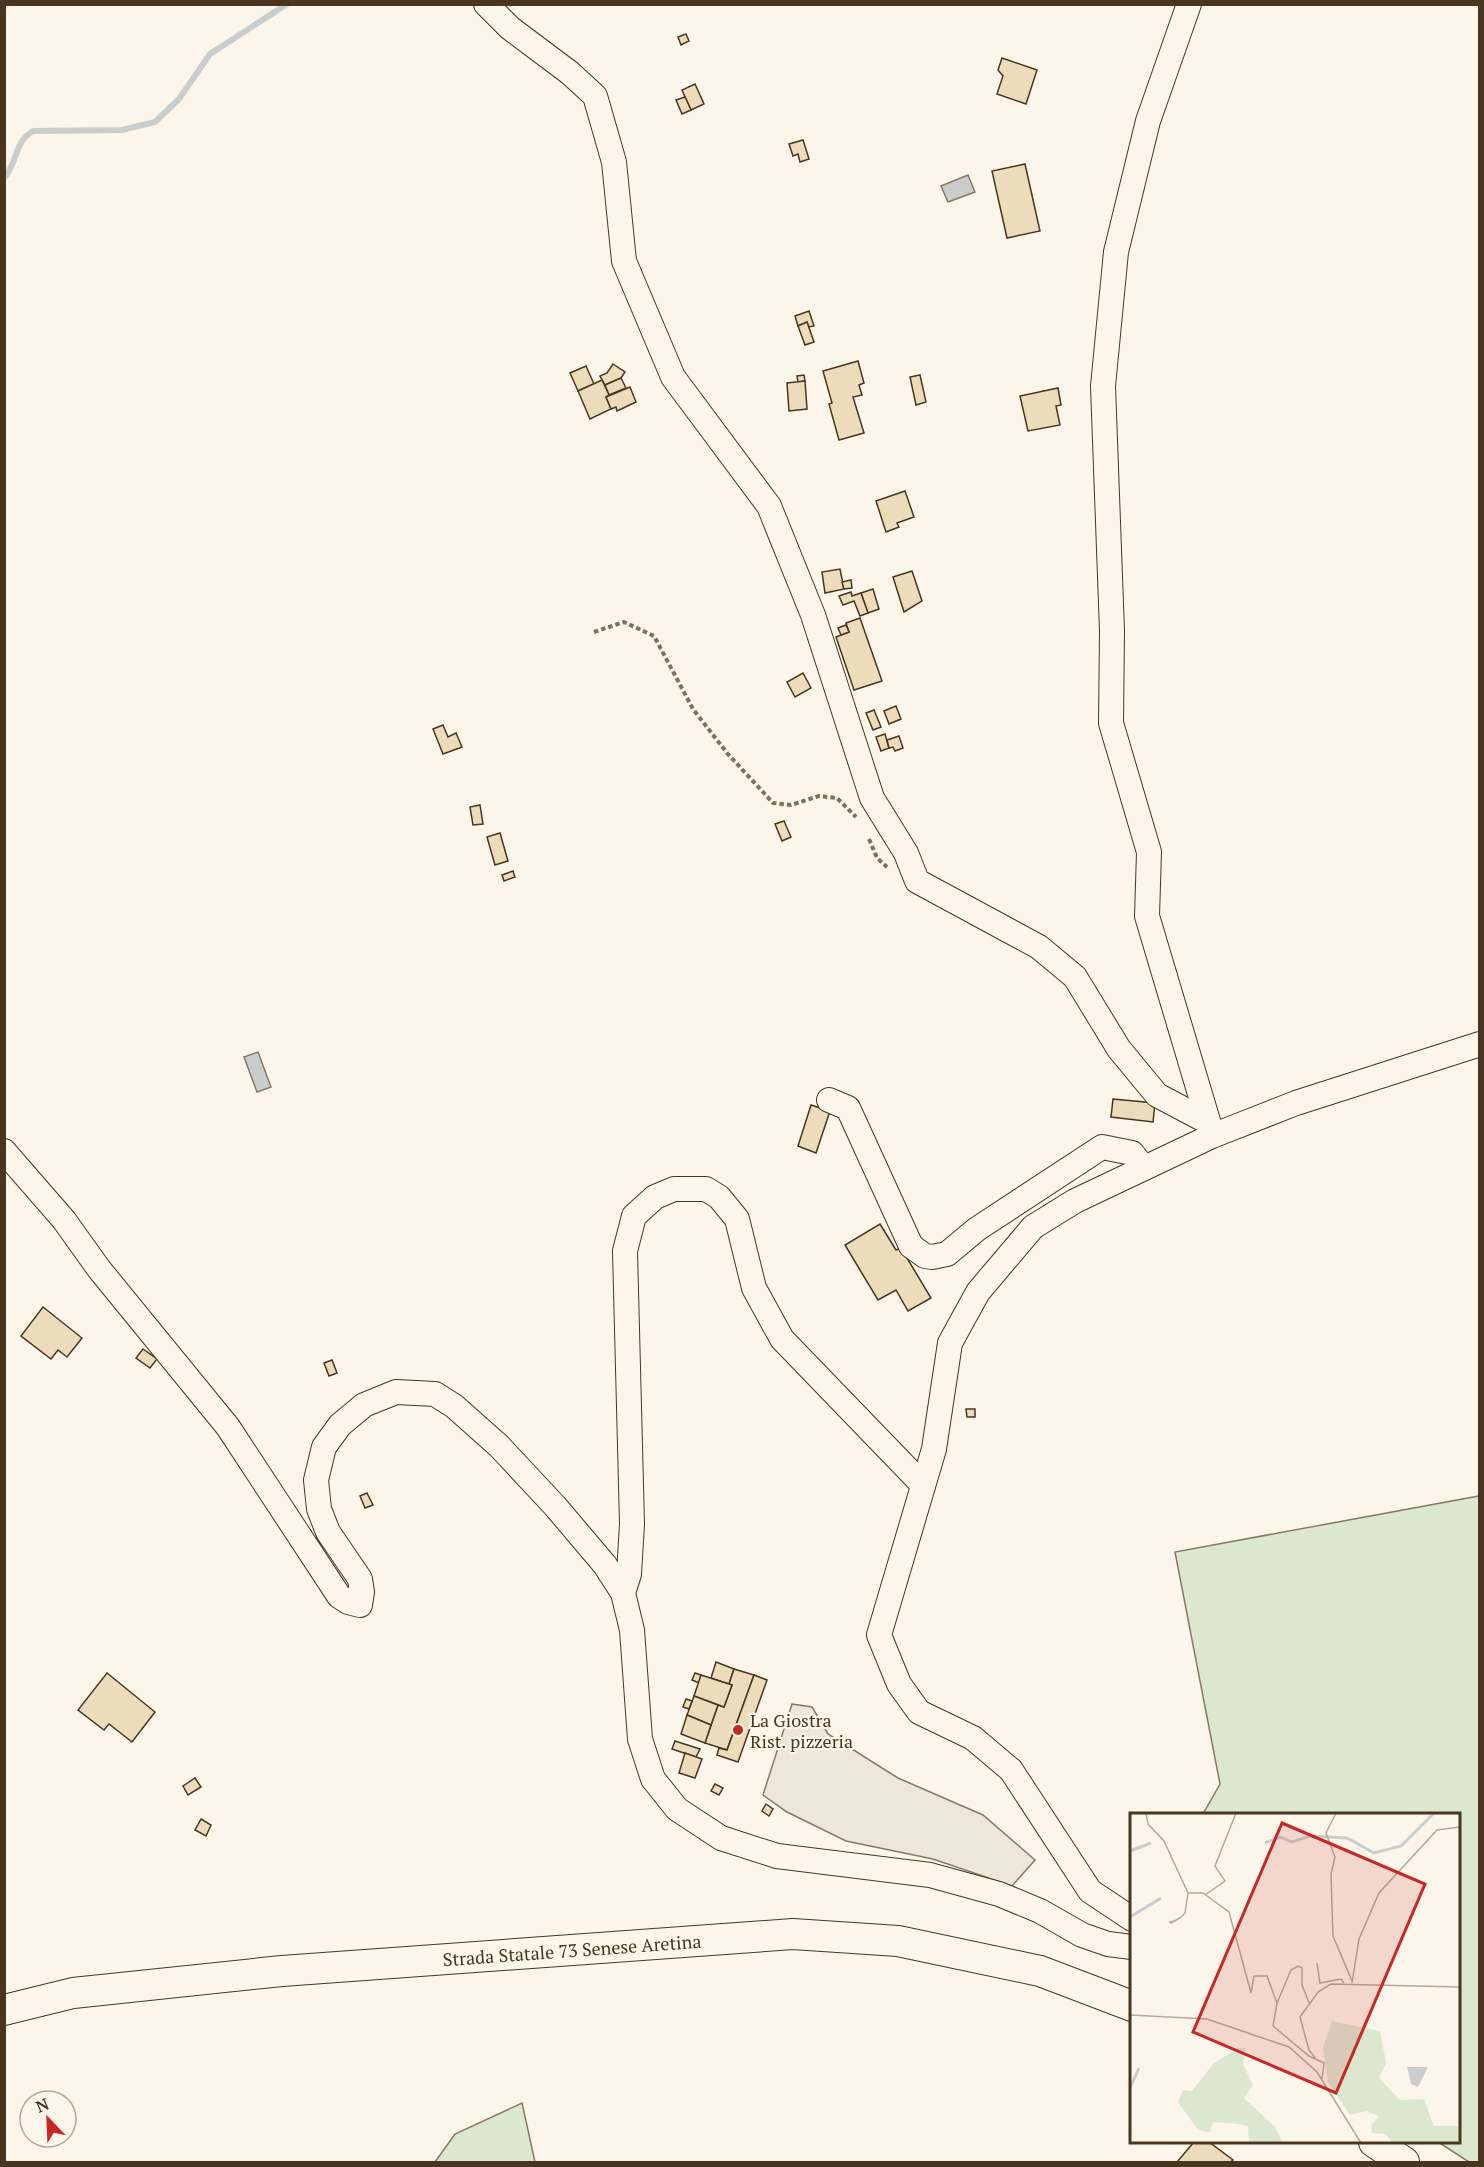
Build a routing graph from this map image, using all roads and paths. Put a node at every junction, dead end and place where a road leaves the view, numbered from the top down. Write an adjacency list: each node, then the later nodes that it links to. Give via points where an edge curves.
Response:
1 (486, 4): 6 (street, via 595,96 614,162 624,261 673,377 768,506 813,615 872,798)
2 (1189, 4): 9 (street, via 1148,121 1116,252 1103,386 1112,631 1111,723 1149,852 1147,916)
3 (594, 632): 4 (path, via 624,622 654,636 693,709 773,803 791,805 819,796 837,798)
4 (861, 826)
5 (868, 835): 6 (path, via 877,858 891,871)
6 (916, 877): 9 (street, via 1039,947 1075,977 1119,1049 1157,1095)
7 (1479, 1044): 9 (street)
8 (829, 1100): 11 (street, via 848,1108 911,1246 925,1256 947,1254 977,1229 1102,1147 1132,1153)
9 (1210, 1129): 11 (street)
10 (4, 1151): 13 (street, via 64,1220 228,1427 339,1596 360,1605 362,1592 360,1579 328,1532 318,1509 316,1480 324,1447 340,1425 364,1405 396,1392 435,1394 454,1406 499,1446 555,1506 605,1565)
11 (1144, 1168): 12 (street, via 1075,1201 1033,1227 978,1292 950,1343 934,1449)
12 (923, 1485): 13 (street, via 782,1339 754,1288 737,1219 719,1197 706,1189 674,1189 655,1197 634,1216 625,1251 632,1524 629,1574); 14 (street, via 879,1635 899,1684 919,1712 973,1738 1011,1770 1090,1891)
13 (623, 1593): 15 (street, via 632,1630 640,1738 653,1779 677,1809 721,1838 777,1856 930,1875 999,1894 1082,1935)
14 (1130, 1918)
15 (1130, 1947)
16 (1130, 2006): 17 (main road, Strada Statale 73 Senese Aretina, via 1040,1971 931,1947 793,1934 282,1971 72,1993)
17 (4, 2010)
18 (1375, 2143): 19 (main road)
19 (1404, 2163)

